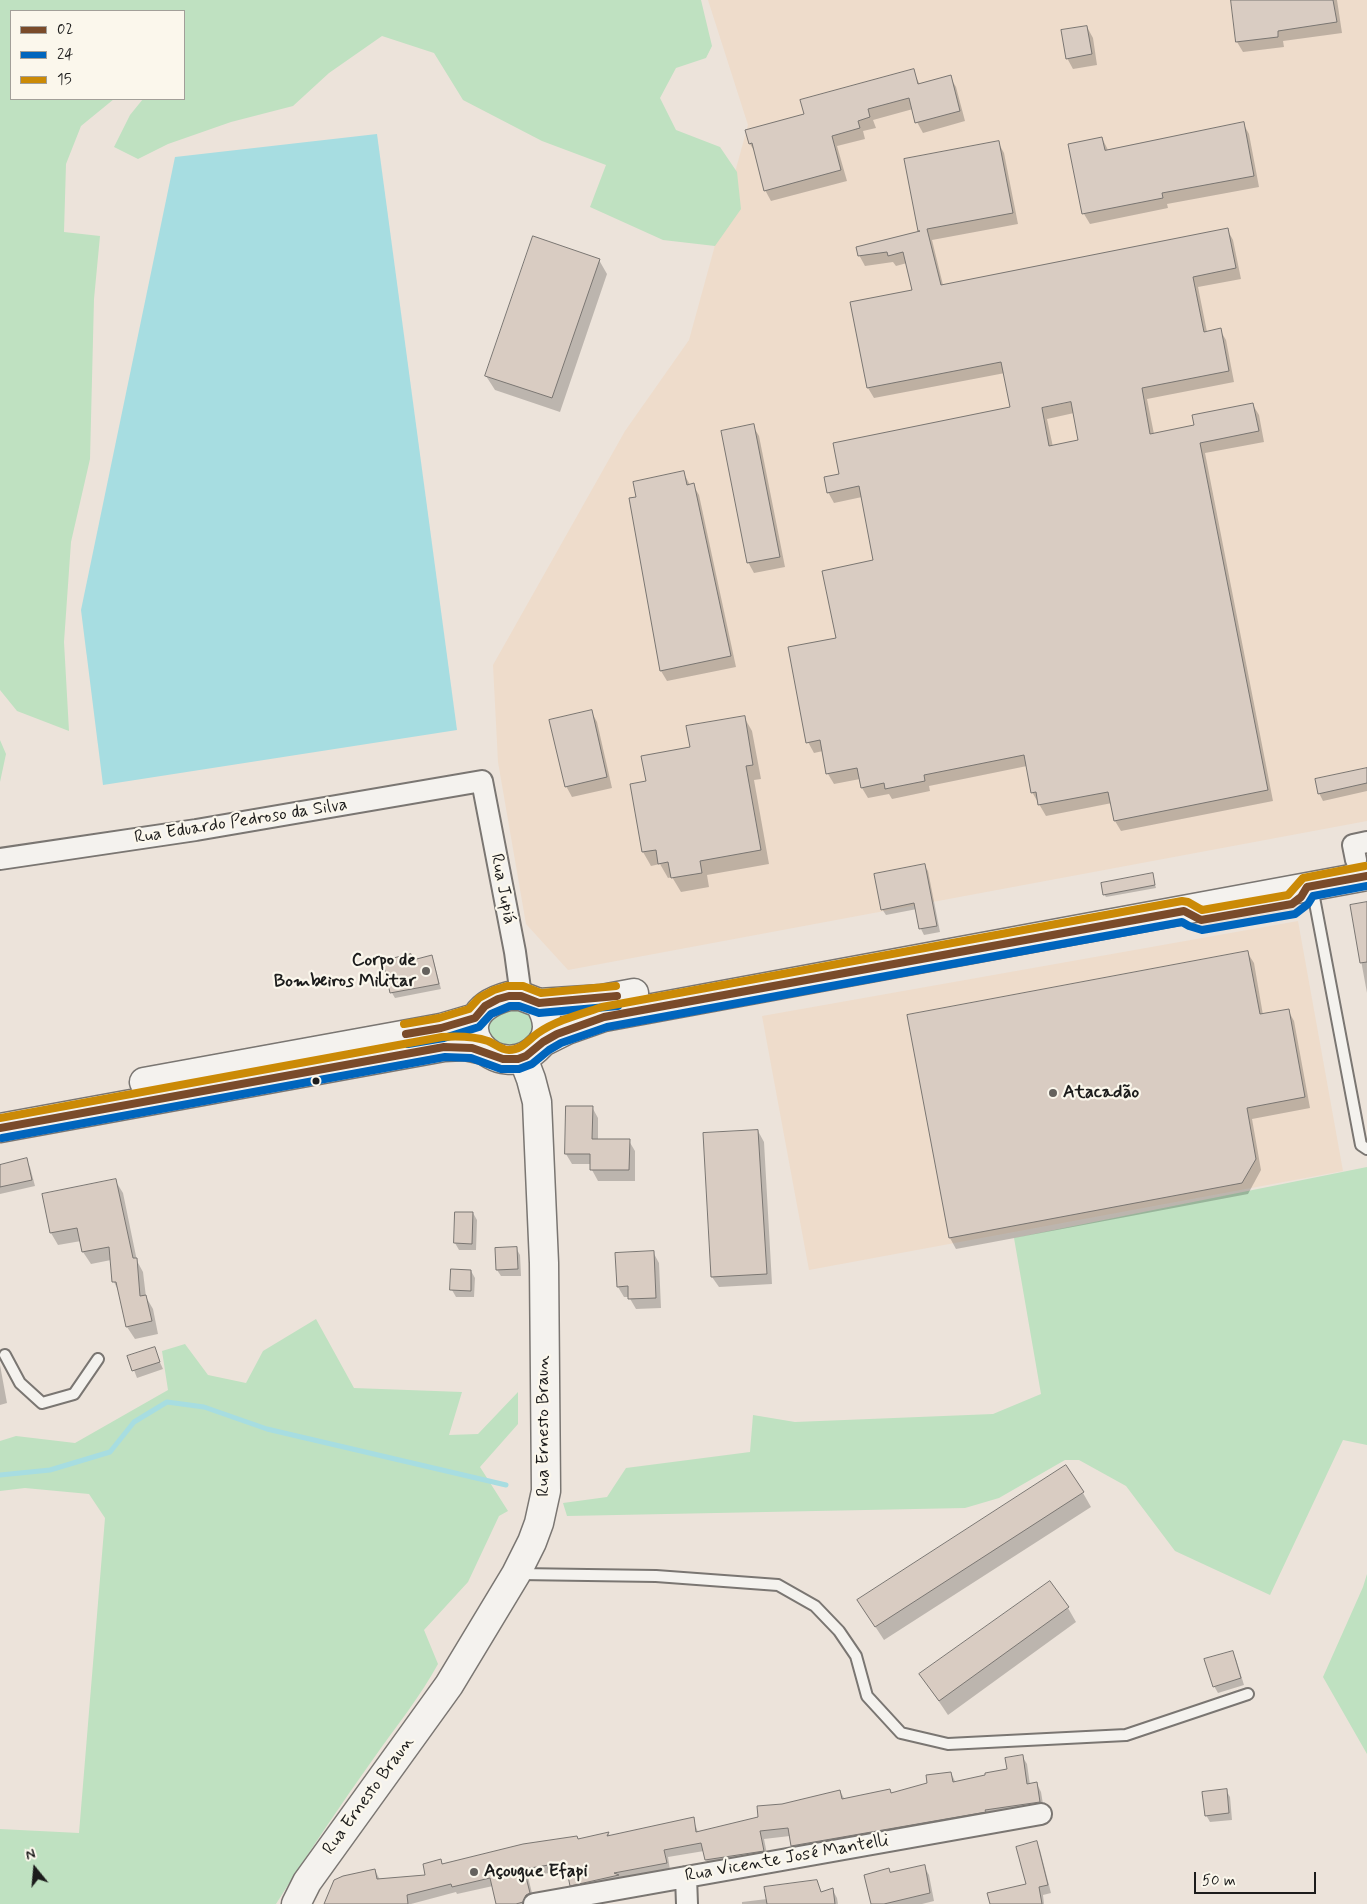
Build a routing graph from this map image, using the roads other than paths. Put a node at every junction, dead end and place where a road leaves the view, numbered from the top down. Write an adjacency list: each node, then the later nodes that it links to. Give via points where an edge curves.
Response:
1 (482, 782): 3 (street, Rua Eduardo Pedroso da Silva); 5 (street, Rua Jupiá, via 515,952)
2 (1362, 856): 4 (main road); 5 (main road, via 602,999)
3 (0, 859)
4 (1309, 886): 8 (main road, via 604,1017 567,1030); 11 (lane, via 1361,1145)
5 (530, 999): 6 (main road, via 509,996 498,999 485,1006); 8 (main road, via 546,1014 548,1028)
6 (475, 1018): 7 (main road, via 473,1030); 9 (main road, via 441,1028)
7 (484, 1050): 8 (main road, via 508,1060); 10 (main road, via 465,1046 444,1047)
8 (533, 1050): 14 (main road, Rua Ernesto Braun, via 531,1079 537,1102 544,1263 546,1491 539,1523)
9 (0, 1109)
10 (0, 1128)
11 (1367, 1149)
12 (5, 1355): 13 (lane, via 20,1383 42,1403 74,1394)
13 (98, 1359)
14 (516, 1574): 15 (lane, via 656,1576 778,1585 815,1606 839,1631 856,1656 867,1696 901,1733 948,1744 1126,1735); 18 (main road, Rua Ernesto Braun, via 449,1685 308,1882)
15 (1248, 1694)
16 (1041, 1814): 17 (street, Rua Vicente José Mantelli)
17 (686, 1877): 19 (street, Rua Vicente José Mantelli); 20 (street)
18 (296, 1904)
19 (534, 1904)
20 (687, 1904)

